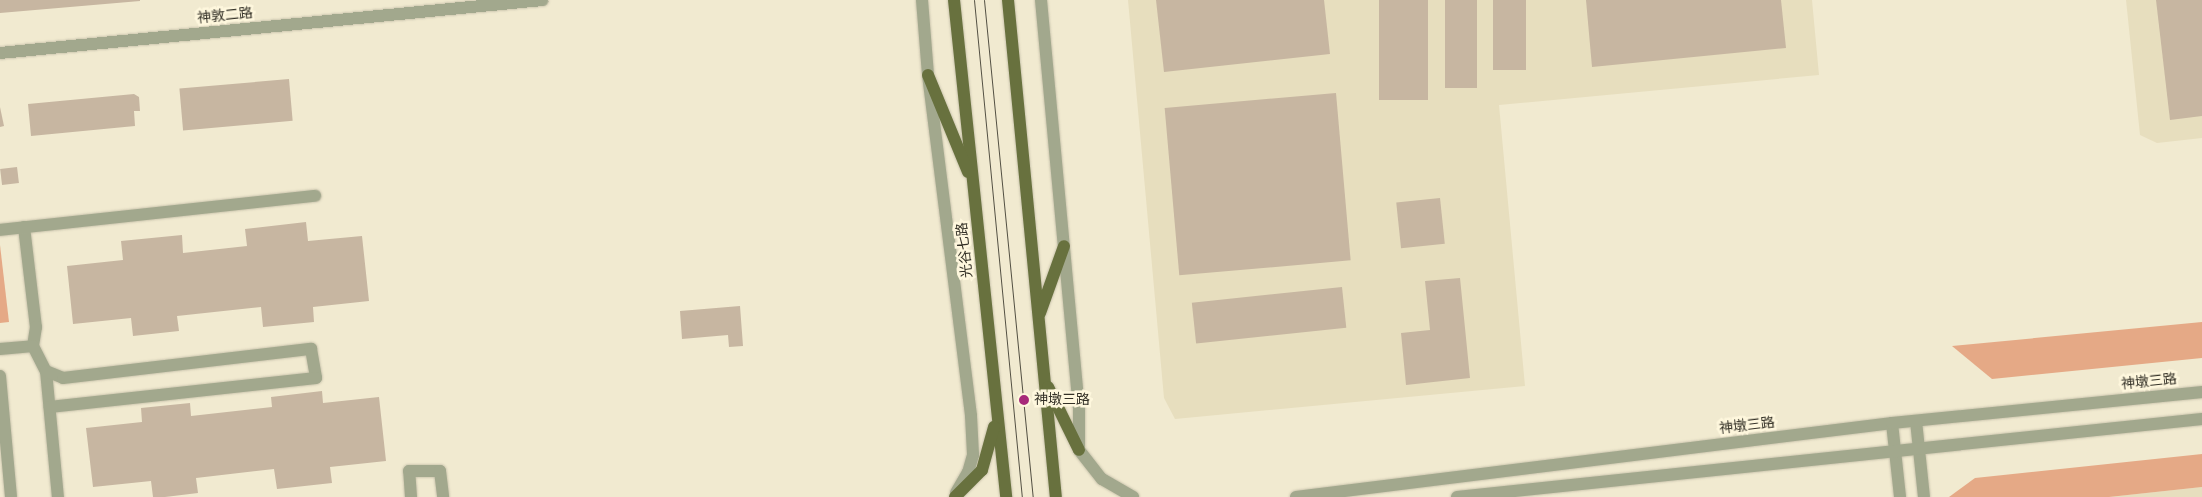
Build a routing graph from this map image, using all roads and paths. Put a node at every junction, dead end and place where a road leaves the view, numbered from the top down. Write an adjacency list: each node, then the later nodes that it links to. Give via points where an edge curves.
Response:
1 (542, 0): 6 (street, 神敦二路)
2 (922, 0): 7 (street)
3 (954, 0): 8 (main road, 光谷七路)
4 (1008, 0): 13 (main road)
5 (1041, 0): 12 (street)
6 (0, 53)
7 (928, 75): 8 (main road); 32 (street, via 971,416 973,455)
8 (973, 184): 19 (main road, 光谷七路)
9 (316, 196): 10 (street)
10 (24, 227): 11 (street); 14 (street, via 36,327)
11 (0, 230)
12 (1064, 246): 13 (main road); 26 (street, via 1079,407)
13 (1039, 317): 18 (main road)
14 (33, 346): 15 (street); 16 (street)
15 (0, 349)
16 (46, 371): 21 (street); 21 (street, via 63,378 311,349 316,378)
17 (0, 376): 28 (street)
18 (1045, 381): 26 (main road); 34 (main road)
19 (995, 385): 32 (main road, via 994,437 985,462 982,470); 33 (main road, 光谷七路)
20 (2202, 392): 23 (street, 神墩三路)
21 (50, 408): 29 (street)
22 (2202, 419): 25 (street)
23 (1916, 421): 24 (street, 神墩三路); 25 (street)
24 (1892, 423): 27 (street); 36 (street, 神墩三路)
25 (1919, 448): 27 (street); 39 (street)
26 (1079, 450): 35 (street, via 1102,479)
27 (1895, 450): 37 (street); 38 (street)
28 (11, 497)
29 (58, 497)
30 (411, 497): 31 (street, via 409,471 440,471)
31 (443, 497)
32 (954, 497)
33 (1006, 497)
34 (1056, 497)
35 (1133, 497)
36 (1296, 497)
37 (1457, 497)
38 (1900, 497)
39 (1924, 497)

